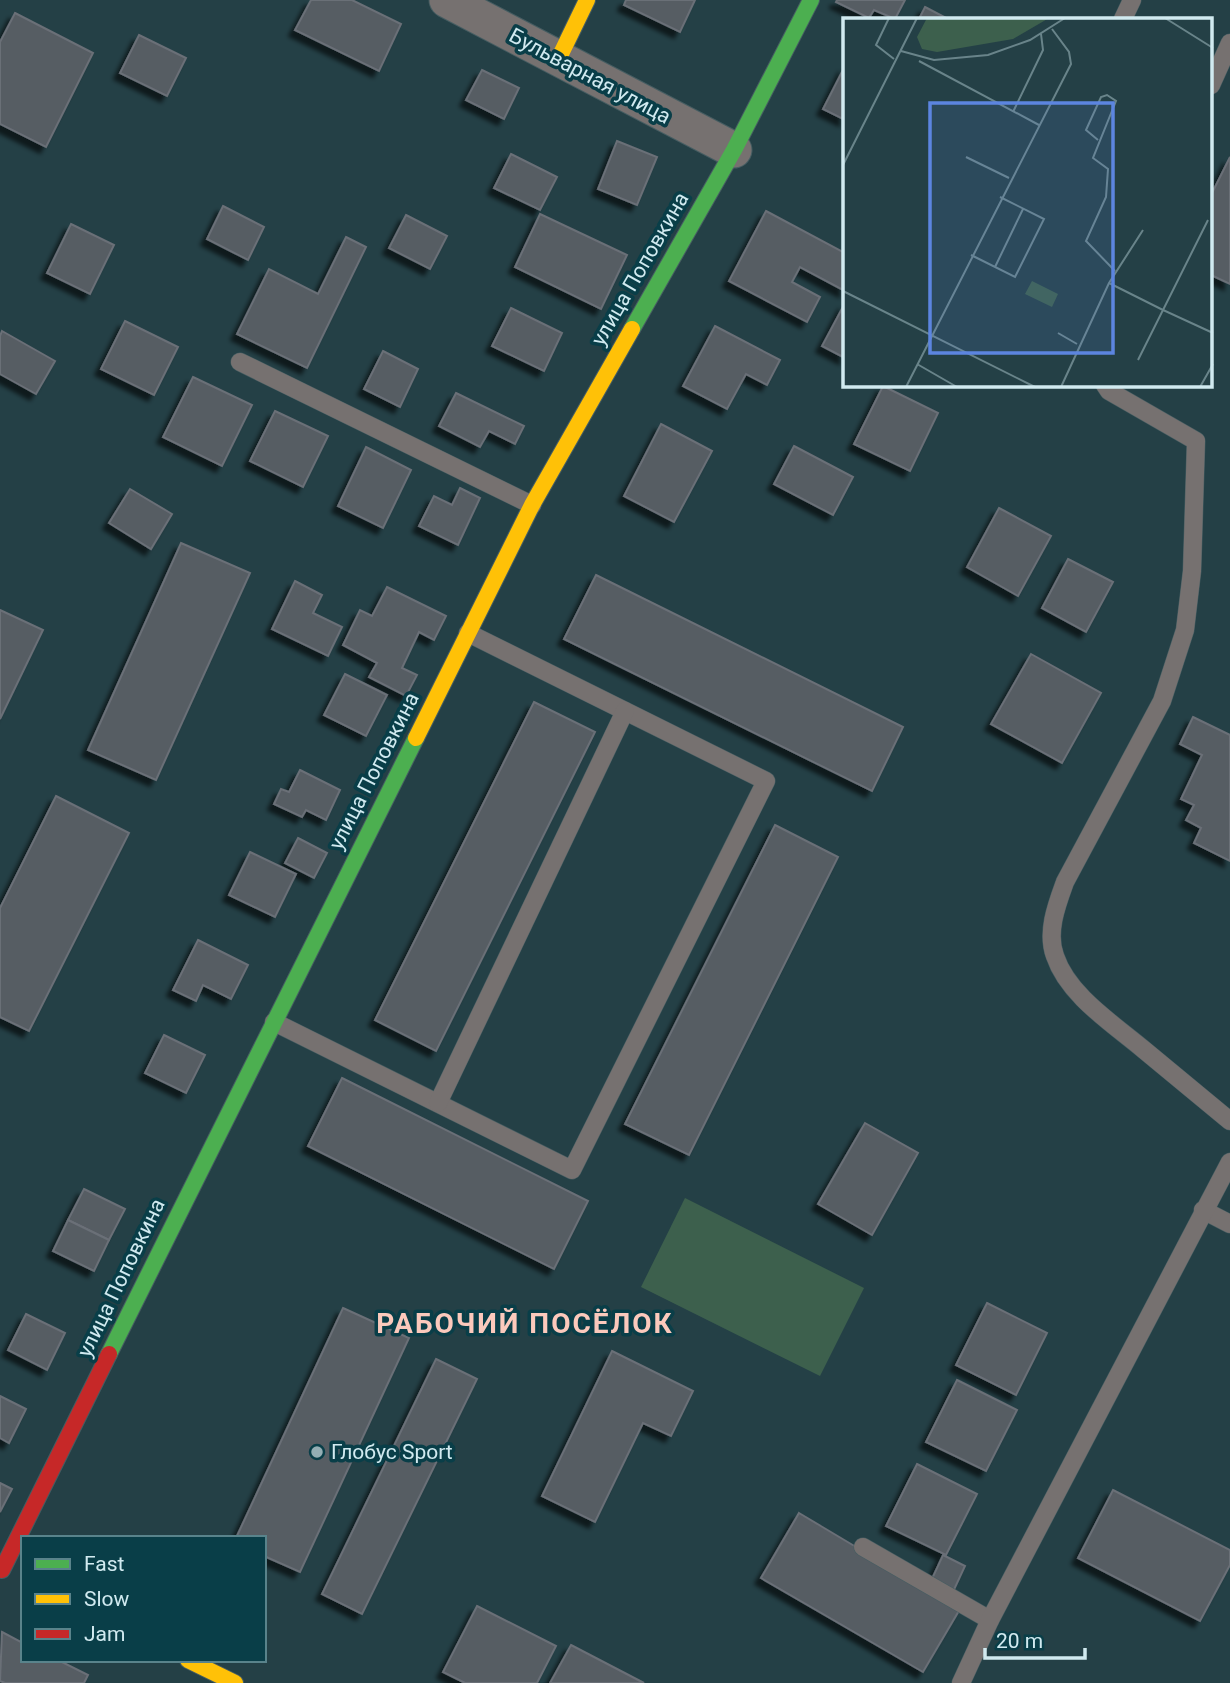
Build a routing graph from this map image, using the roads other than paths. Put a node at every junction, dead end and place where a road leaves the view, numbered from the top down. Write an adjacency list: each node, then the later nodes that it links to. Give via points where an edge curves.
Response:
1 (447, 0): 7 (street, Бульварная улица)
2 (587, 0): 7 (street)
3 (811, 0): 9 (street, улица Поповкина)
4 (1132, 0): 5 (lane)
5 (1123, 18)
6 (1230, 43): 8 (lane)
7 (558, 60): 9 (street, Бульварная улица)
8 (1212, 83)
9 (734, 150): 12 (street, улица Поповкина)
10 (240, 362): 12 (lane)
11 (1106, 387): 17 (lane, via 1196,441 1192,571 1185,631 1162,701 1065,882 1055,909 1053,953 1062,974 1091,1005)
12 (532, 505): 13 (street, улица Поповкина)
13 (468, 633): 14 (lane); 15 (street, улица Поповкина)
14 (625, 711): 16 (lane); 16 (lane, via 766,781 572,1170)
15 (274, 1022): 16 (lane); 21 (street, улица Поповкина)
16 (438, 1103)
17 (1230, 1121)
18 (1230, 1162): 19 (lane)
19 (1203, 1210): 20 (lane); 25 (lane)
20 (1230, 1224)
21 (22, 1536)
22 (21, 1537): 24 (street, улица Поповкина)
23 (863, 1547): 25 (lane)
24 (4, 1572)
25 (990, 1620): 28 (lane)
26 (192, 1662): 27 (street)
27 (235, 1683)
28 (961, 1683)

